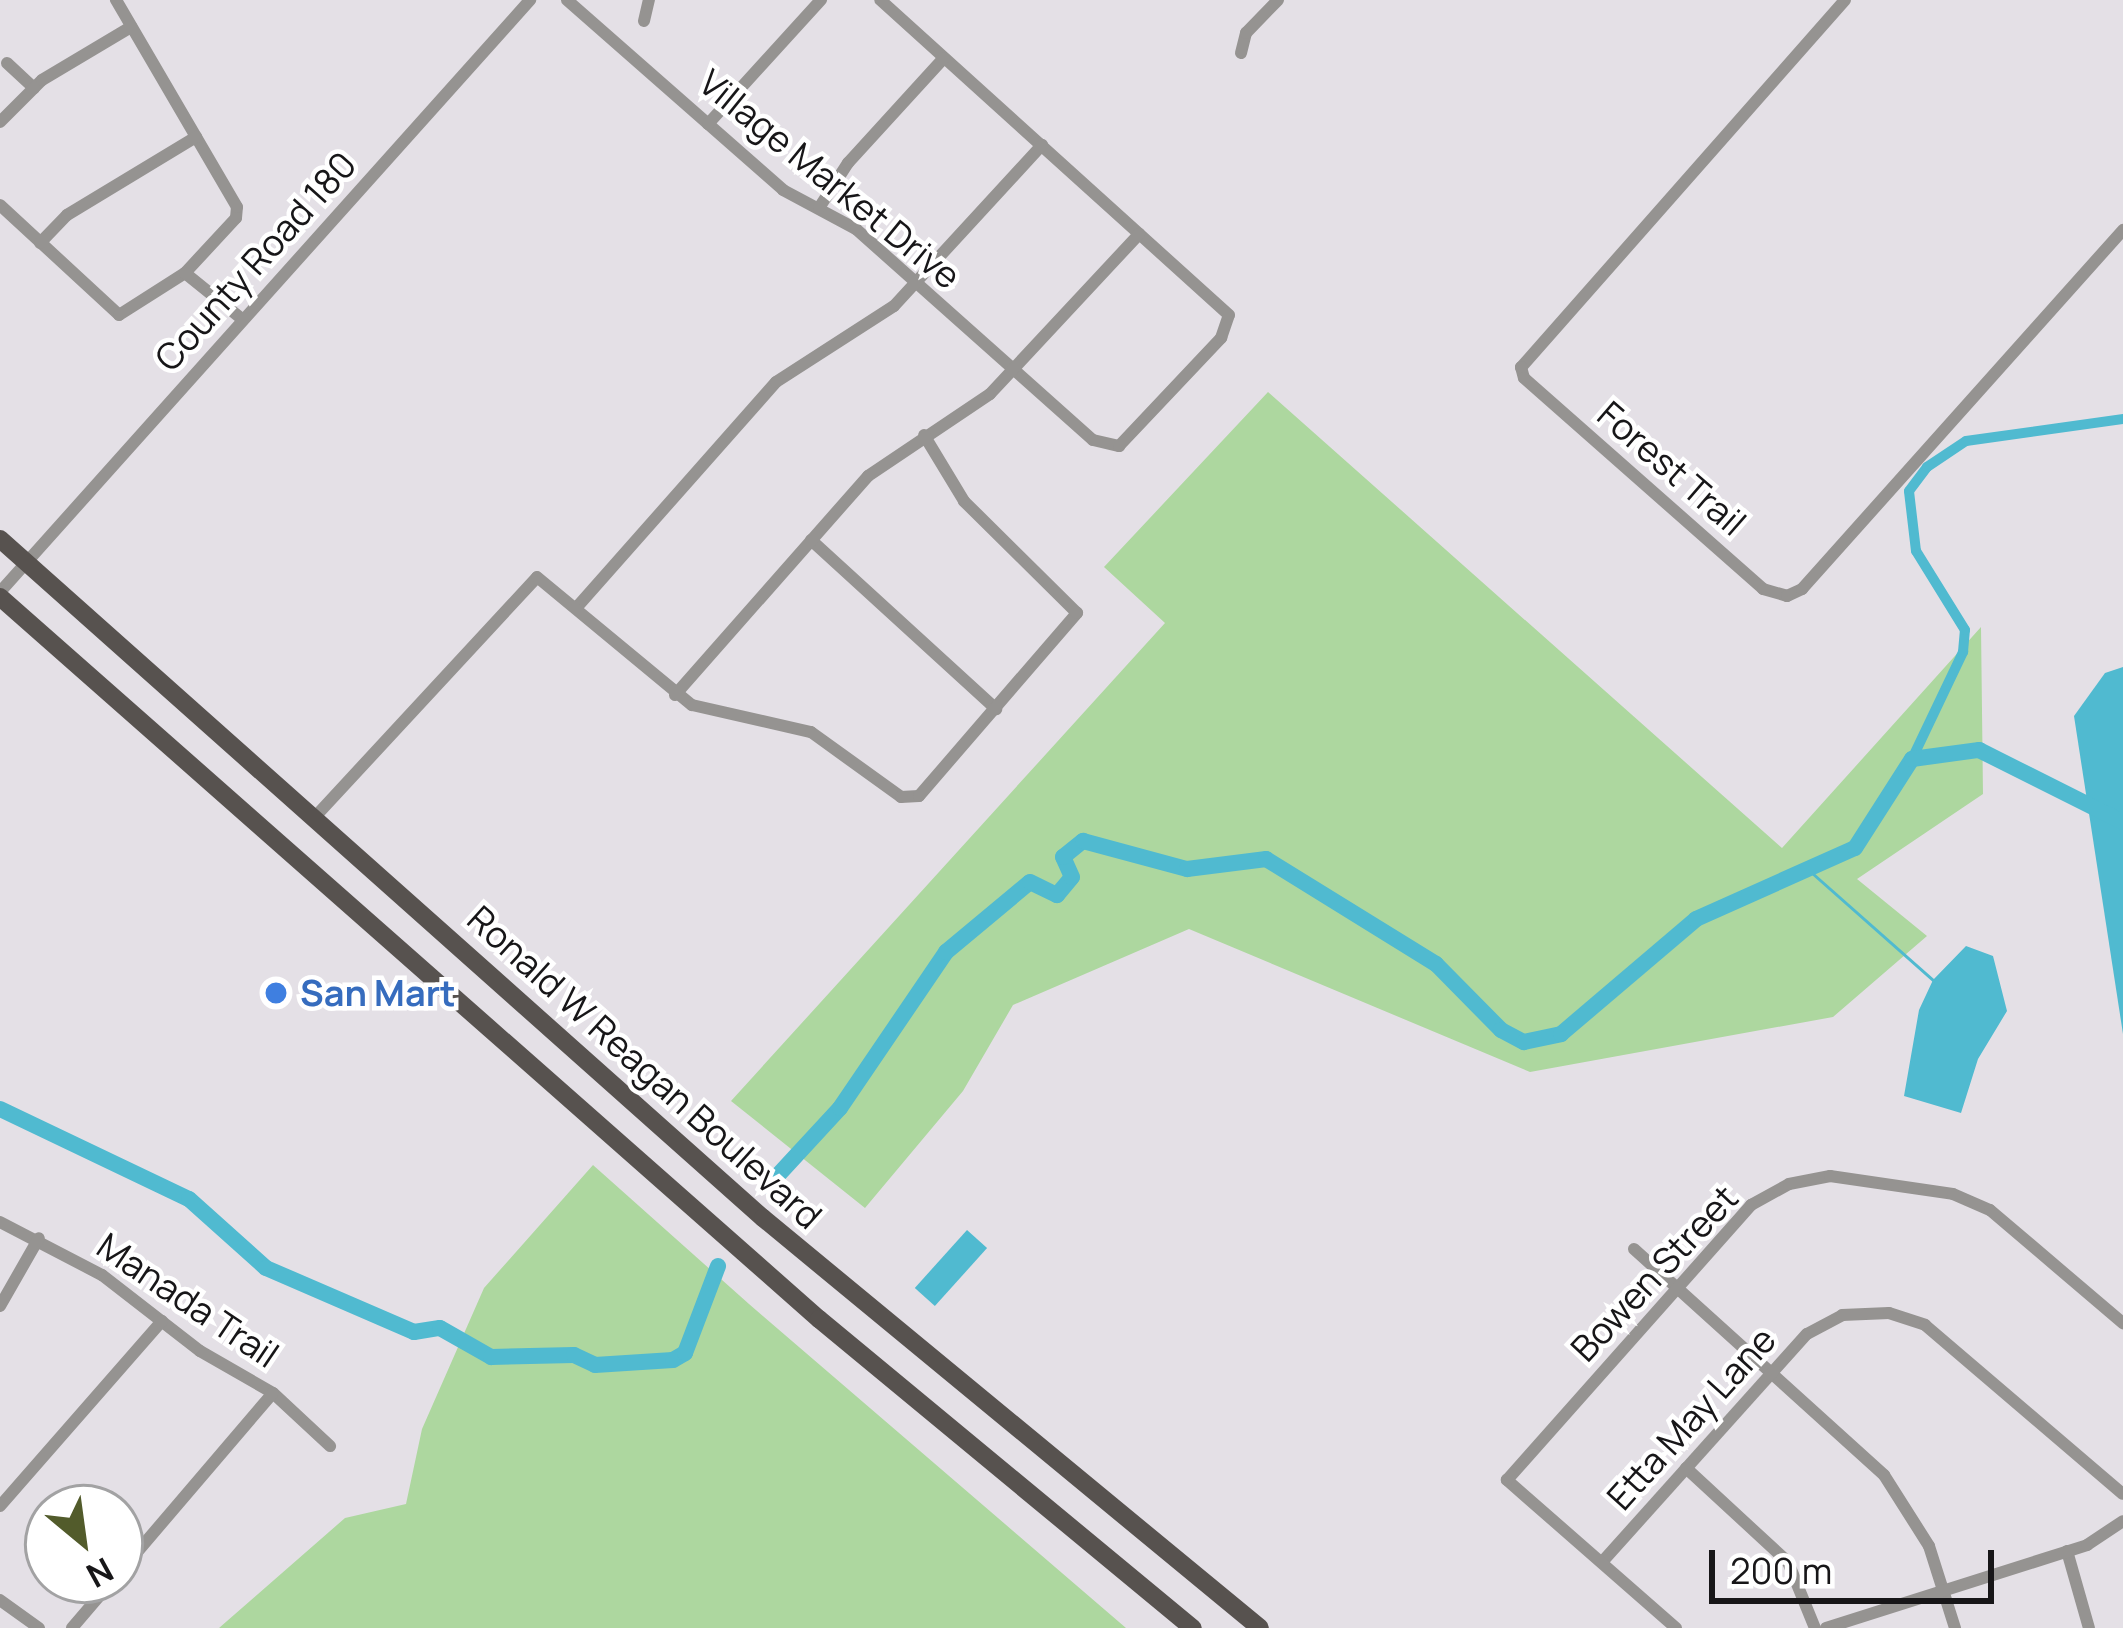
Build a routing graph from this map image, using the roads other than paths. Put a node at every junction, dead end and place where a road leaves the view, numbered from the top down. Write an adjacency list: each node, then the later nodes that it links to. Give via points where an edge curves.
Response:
1 (116, 0): 10 (street)
2 (530, 0): 26 (street, County Road 180)
3 (567, 0): 16 (street, Village Market Drive)
4 (649, 0): 9 (street)
5 (820, 0): 16 (street)
6 (880, 0): 12 (street)
7 (1278, 0): 11 (street, via 1241,40)
8 (1845, 0): 21 (street, Forest Trail, via 1521,367 1524,378 1763,589 1782,596 1802,590)
9 (644, 21)
10 (130, 27): 14 (street); 17 (street)
11 (1240, 53)
12 (944, 58): 18 (street); 20 (street, via 848,163)
13 (7, 63): 14 (street)
14 (34, 88): 15 (street)
15 (0, 122)
16 (708, 124): 20 (street, Village Market Drive, via 783,190)
17 (196, 137): 23 (street, via 67,215); 24 (street, via 237,207)
18 (1042, 146): 22 (street); 25 (street)
19 (0, 205): 23 (street)
20 (819, 208): 25 (street, Village Market Drive)
21 (2123, 230)
22 (1139, 234): 27 (street); 27 (street, Village Market Drive, via 1230,321 1128,439 1111,448)
23 (40, 243): 24 (street, via 119,315)
24 (185, 273): 26 (street)
25 (916, 283): 27 (street, Village Market Drive); 33 (street, via 875,321 776,382)
26 (242, 320): 31 (street, County Road 180)
27 (1013, 370): 28 (street, via 977,405)
28 (924, 435): 30 (street, via 885,460); 35 (street, via 964,501 1077,613)
29 (0, 539): 31 (main road, Ronald W Reagan Boulevard)
30 (811, 540): 34 (street); 35 (street)
31 (26, 564): 32 (street, County Road 180); 36 (main road, Ronald W Reagan Boulevard)
32 (0, 594): 59 (main road, Ronald W Reagan Boulevard, via 784,1289)
33 (577, 608): 34 (street); 36 (street, via 546,581 527,580)
34 (675, 695): 35 (street, via 709,712 834,742 911,799)
35 (996, 709)
36 (314, 818): 60 (main road, Ronald W Reagan Boulevard, via 780,1233)
37 (0, 1222): 38 (street, Manada Trail)
38 (39, 1238): 41 (street); 42 (street, Manada Trail)
39 (1634, 1249): 40 (street)
40 (1676, 1288): 43 (street, Bowen Street, via 1750,1205 1790,1184 1887,1179 1990,1210); 44 (street); 53 (street, Bowen Street, via 1507,1480)
41 (0, 1306)
42 (162, 1321): 45 (street, Manada Trail); 49 (street)
43 (2123, 1324)
44 (1771, 1372): 47 (street, Etta May Lane); 48 (street, Etta May Lane, via 1807,1334 1842,1315 1889,1313 1925,1325); 54 (street, via 1884,1475 1929,1546)
45 (273, 1394): 46 (street, Manada Trail); 51 (street)
46 (330, 1446)
47 (1686, 1468): 53 (street, Etta May Lane); 62 (street, via 1788,1562)
48 (2123, 1494)
49 (0, 1506)
50 (2123, 1521): 52 (street)
51 (144, 1544)
52 (2067, 1551): 54 (street); 65 (street)
53 (1603, 1561): 61 (street)
54 (1944, 1592): 63 (street); 64 (street)
55 (0, 1600): 57 (street)
56 (92, 1604): 58 (street)
57 (39, 1628)
58 (72, 1628)
59 (1193, 1628)
60 (1259, 1628)
61 (1676, 1628)
62 (1815, 1628)
63 (1826, 1628)
64 (1955, 1628)
65 (2089, 1628)

